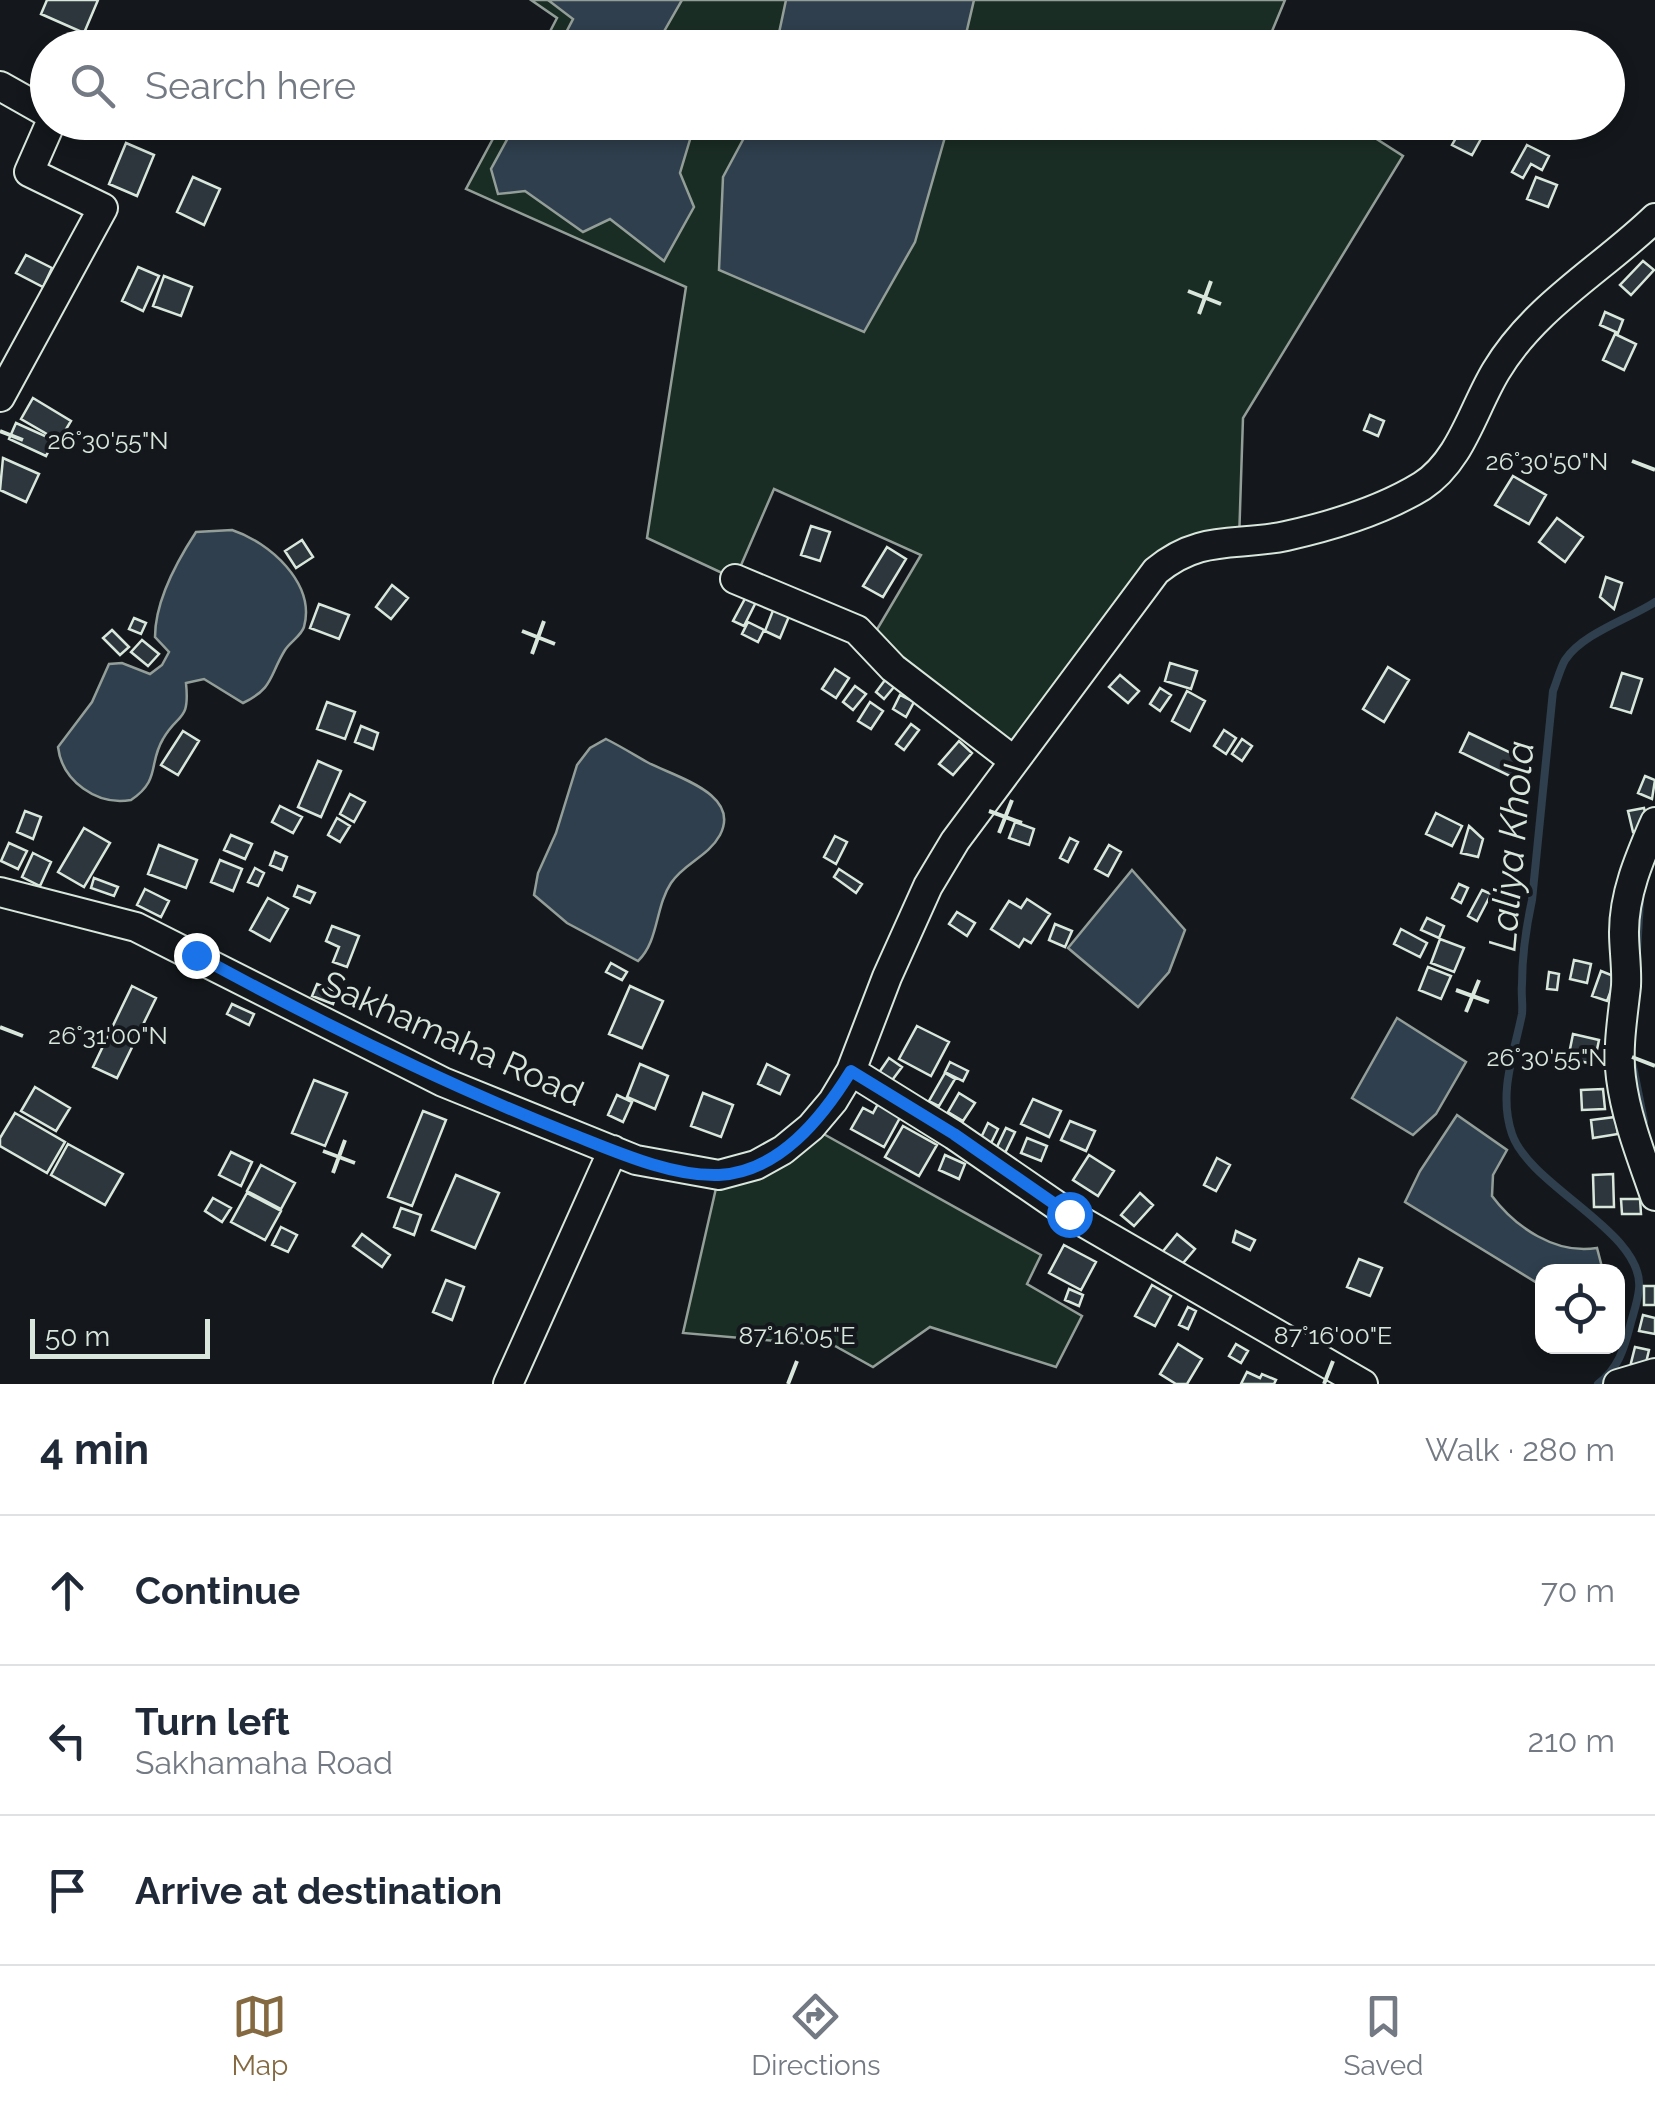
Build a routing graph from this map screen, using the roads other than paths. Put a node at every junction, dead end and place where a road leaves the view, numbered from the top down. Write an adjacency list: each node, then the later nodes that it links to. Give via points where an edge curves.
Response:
1 (0, 86): 2 (street)
2 (30, 103)
3 (44, 140): 5 (street, via 30,172 103,208)
4 (1655, 218): 7 (street, Sakhamaha Road, via 1519,339 1435,476 1353,517 1283,537 1204,545 1172,558 1156,570)
5 (0, 398)
6 (735, 579): 7 (street, via 857,630 894,668)
7 (1013, 760): 10 (street, Sakhamaha Road, via 928,886)
8 (1655, 822): 12 (street, via 1627,904 1620,1064)
9 (0, 892): 11 (street, Sakhamaha Road, via 136,926 443,1082)
10 (851, 1071): 11 (street, Sakhamaha Road, via 811,1128 756,1165 719,1175); 15 (street, via 1069,1214)
11 (613, 1150): 14 (street)
12 (1655, 1196)
13 (1655, 1372): 16 (street)
14 (508, 1384)
15 (1363, 1384)
16 (1618, 1384)

